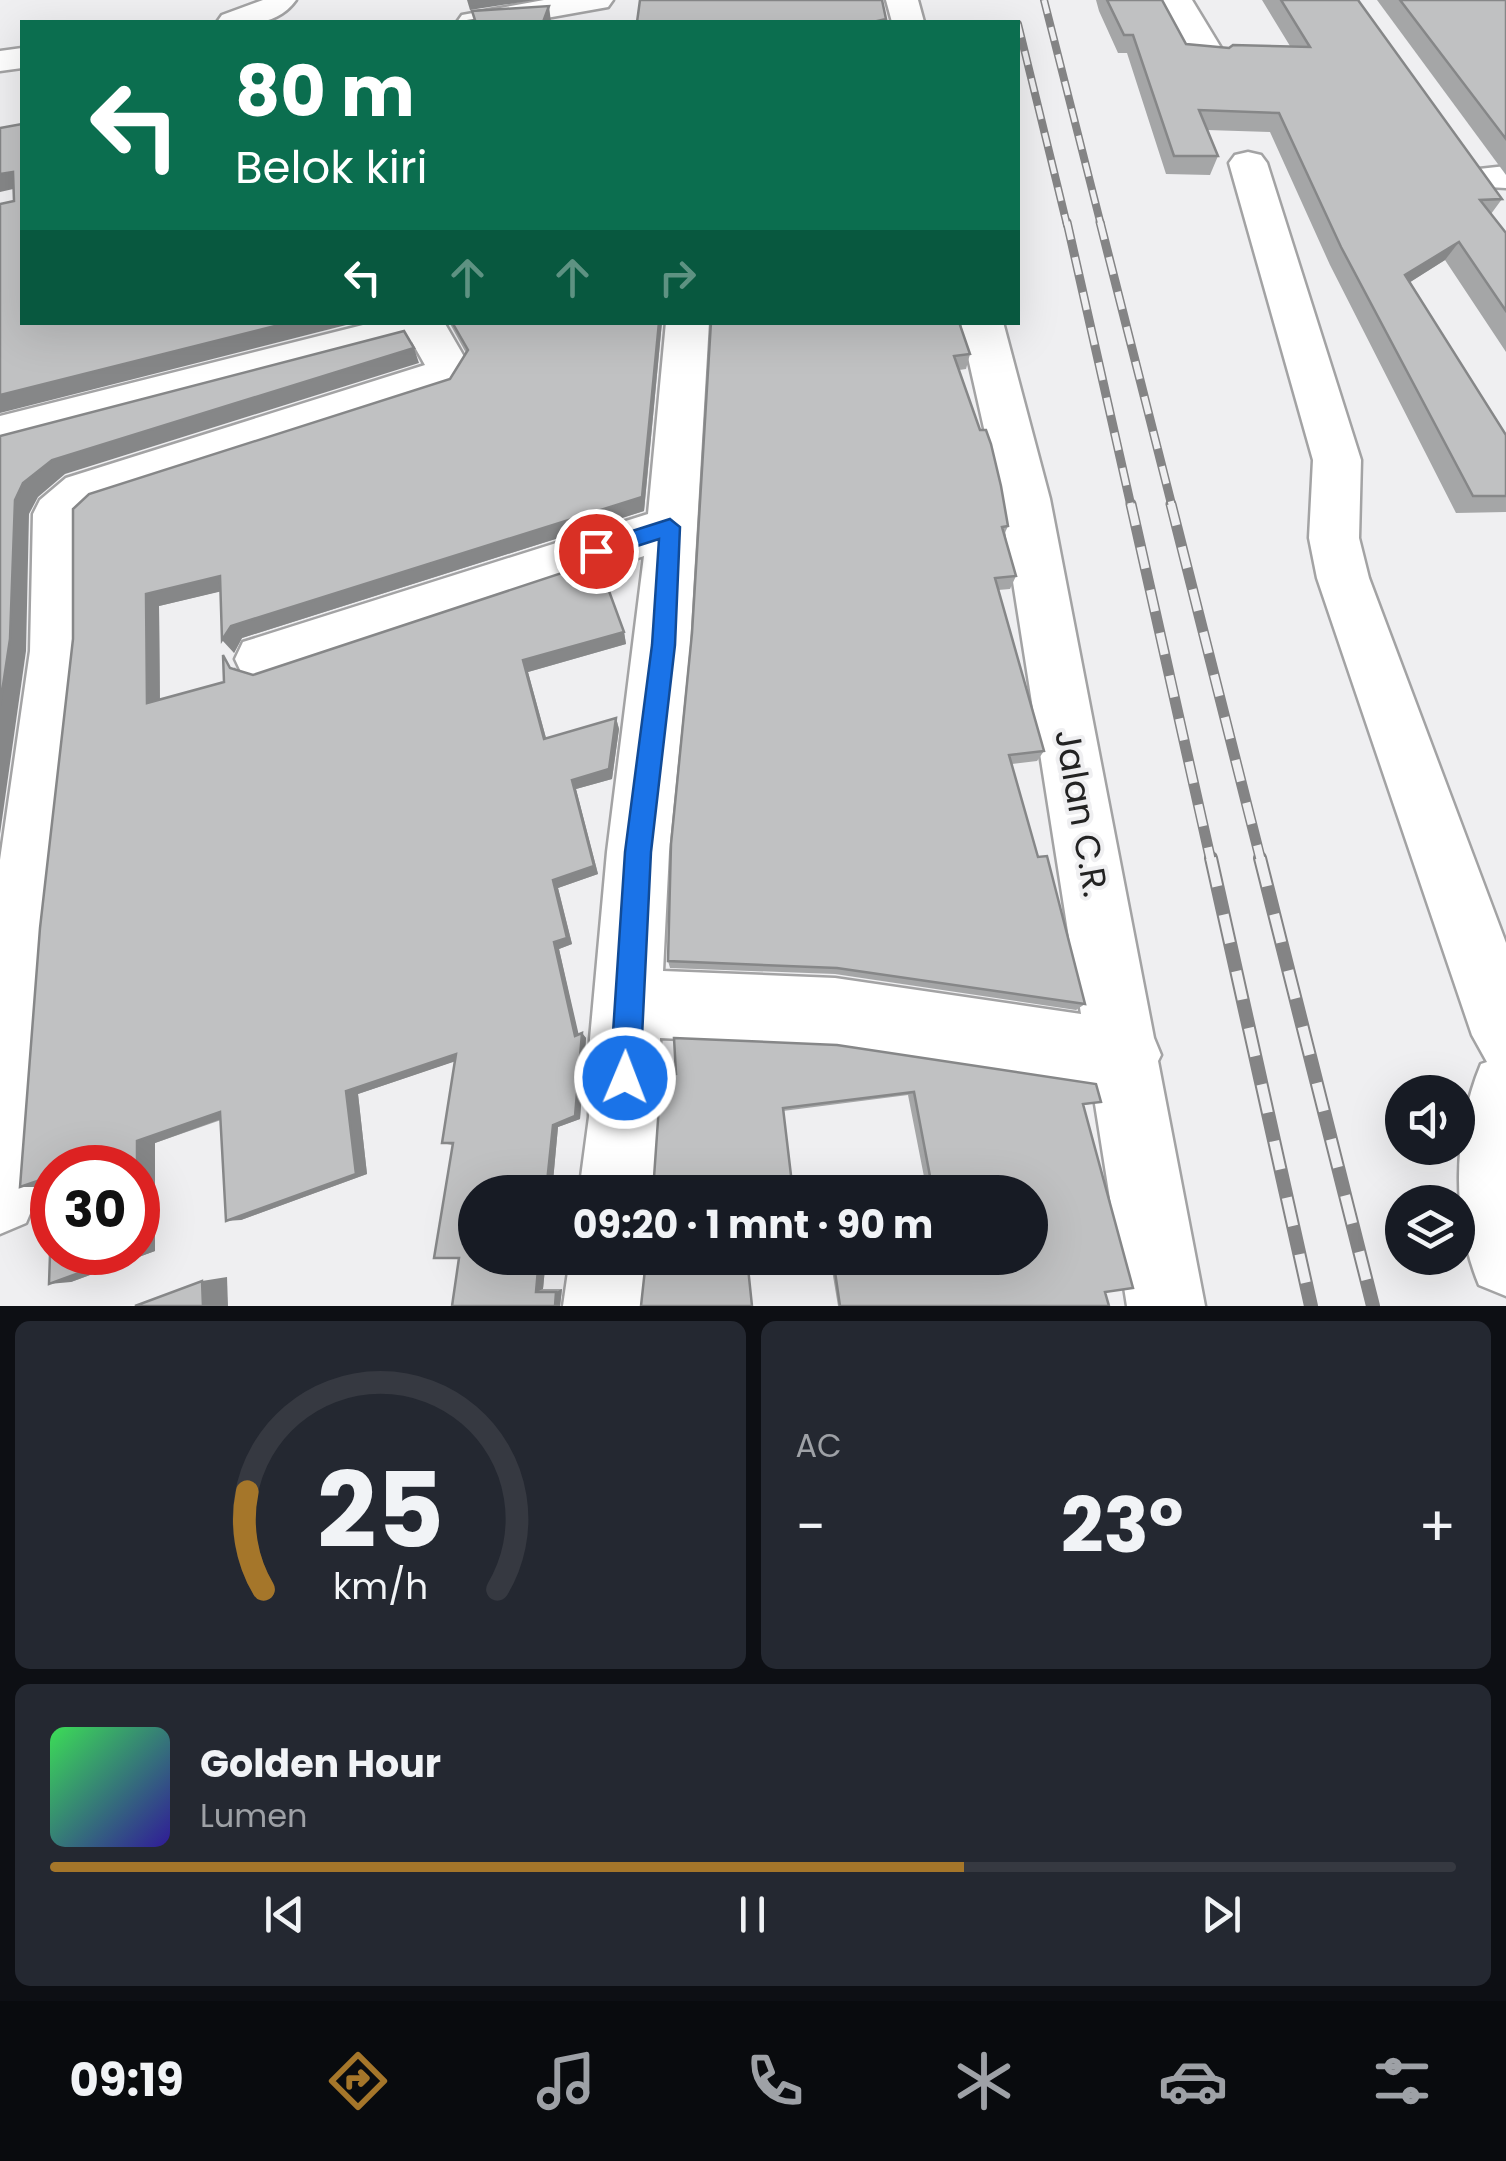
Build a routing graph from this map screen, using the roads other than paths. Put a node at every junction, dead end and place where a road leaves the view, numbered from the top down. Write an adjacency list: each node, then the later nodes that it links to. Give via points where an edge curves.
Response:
1 (280, 0): 4 (street)
2 (599, 0): 5 (street)
3 (1176, 0): 6 (street)
4 (238, 20)
5 (484, 20)
6 (1209, 56)
7 (1248, 163): 17 (street, via 1337,460 1334,538 1343,578)
8 (418, 325): 12 (street)
9 (423, 325): 15 (street, via 446,358 448,368 438,378 83,492 58,514 57,651)
10 (688, 325): 13 (street)
11 (982, 325): 18 (street, Jalan C.R., via 1025,500)
12 (0, 433)
13 (670, 527): 14 (street); 16 (street)
14 (263, 659)
15 (11, 933): 21 (street)
16 (629, 1003): 18 (street, via 835,1012); 20 (street)
17 (1506, 1035)
18 (1126, 1055): 25 (street, Jalan C.R.)
19 (1503, 1126): 22 (street, via 1495,1172)
20 (618, 1175)
21 (0, 1197)
22 (1506, 1258)
23 (606, 1275): 24 (street)
24 (602, 1306)
25 (1166, 1306)

